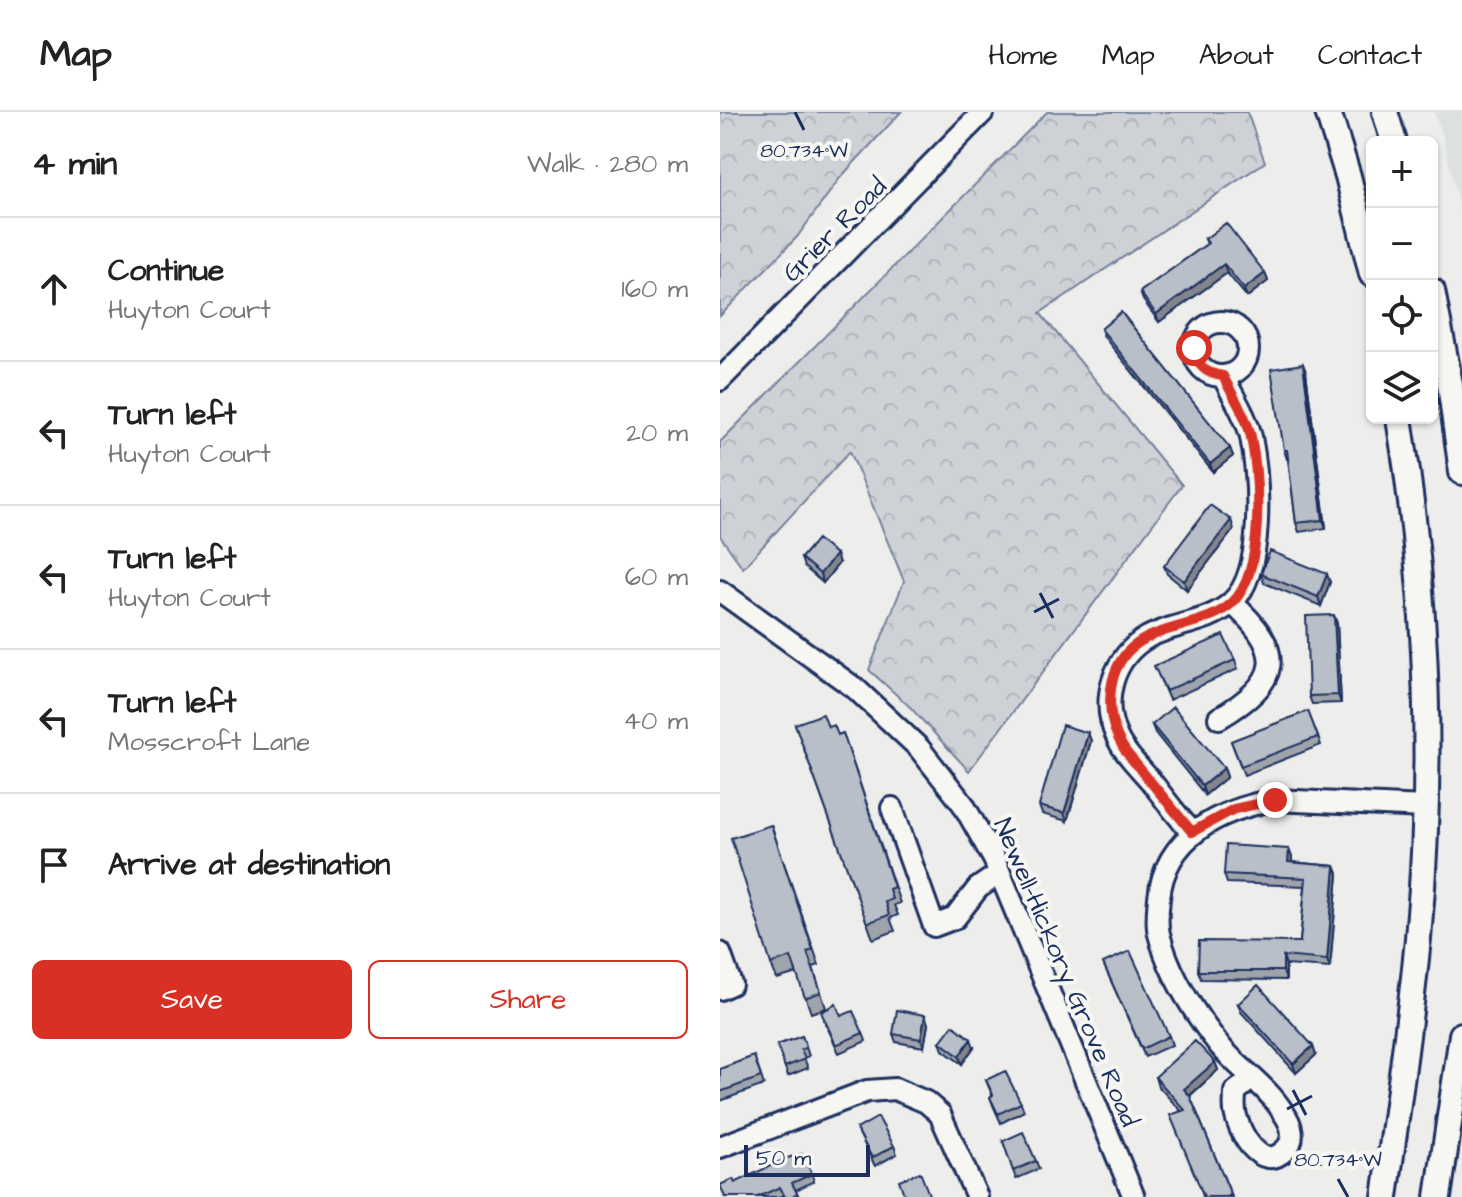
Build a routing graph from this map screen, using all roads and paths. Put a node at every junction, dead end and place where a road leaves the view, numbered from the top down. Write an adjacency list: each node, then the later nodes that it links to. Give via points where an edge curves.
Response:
1 (983, 112): 9 (street, Grier Road)
2 (1328, 112): 5 (main road)
3 (1385, 112): 4 (main road)
4 (1392, 136)
5 (1366, 250)
6 (1438, 312): 7 (main road)
7 (1454, 368): 10 (main road)
8 (1223, 376): 14 (street, via 1250,435 1254,471 1255,548)
9 (720, 380)
10 (1457, 404): 12 (main road)
11 (1400, 424): 16 (main road, via 1420,592)
12 (1462, 472)
13 (720, 591): 19 (street, Newell-Hickory Grove Road, via 856,689 919,748 963,804)
14 (1232, 603): 15 (street, via 1261,631 1271,662 1259,689); 18 (street, via 1145,639 1121,660 1112,679 1109,711 1118,740)
15 (1219, 718)
16 (1425, 807): 18 (street, via 1275,800 1234,809); 27 (main road, via 1416,952)
17 (892, 808): 19 (street, via 934,926 955,918 978,888)
18 (1192, 832): 23 (street, via 1164,874 1158,932 1181,988 1220,1046)
19 (1000, 873): 26 (street, Newell-Hickory Grove Road)
20 (720, 953): 21 (street, via 731,984)
21 (720, 989)
22 (1462, 1035): 28 (main road)
23 (1251, 1079)
24 (720, 1147): 25 (street, via 867,1091 895,1089 940,1114)
25 (977, 1197)
26 (1134, 1197)
27 (1385, 1197)
28 (1438, 1197)

